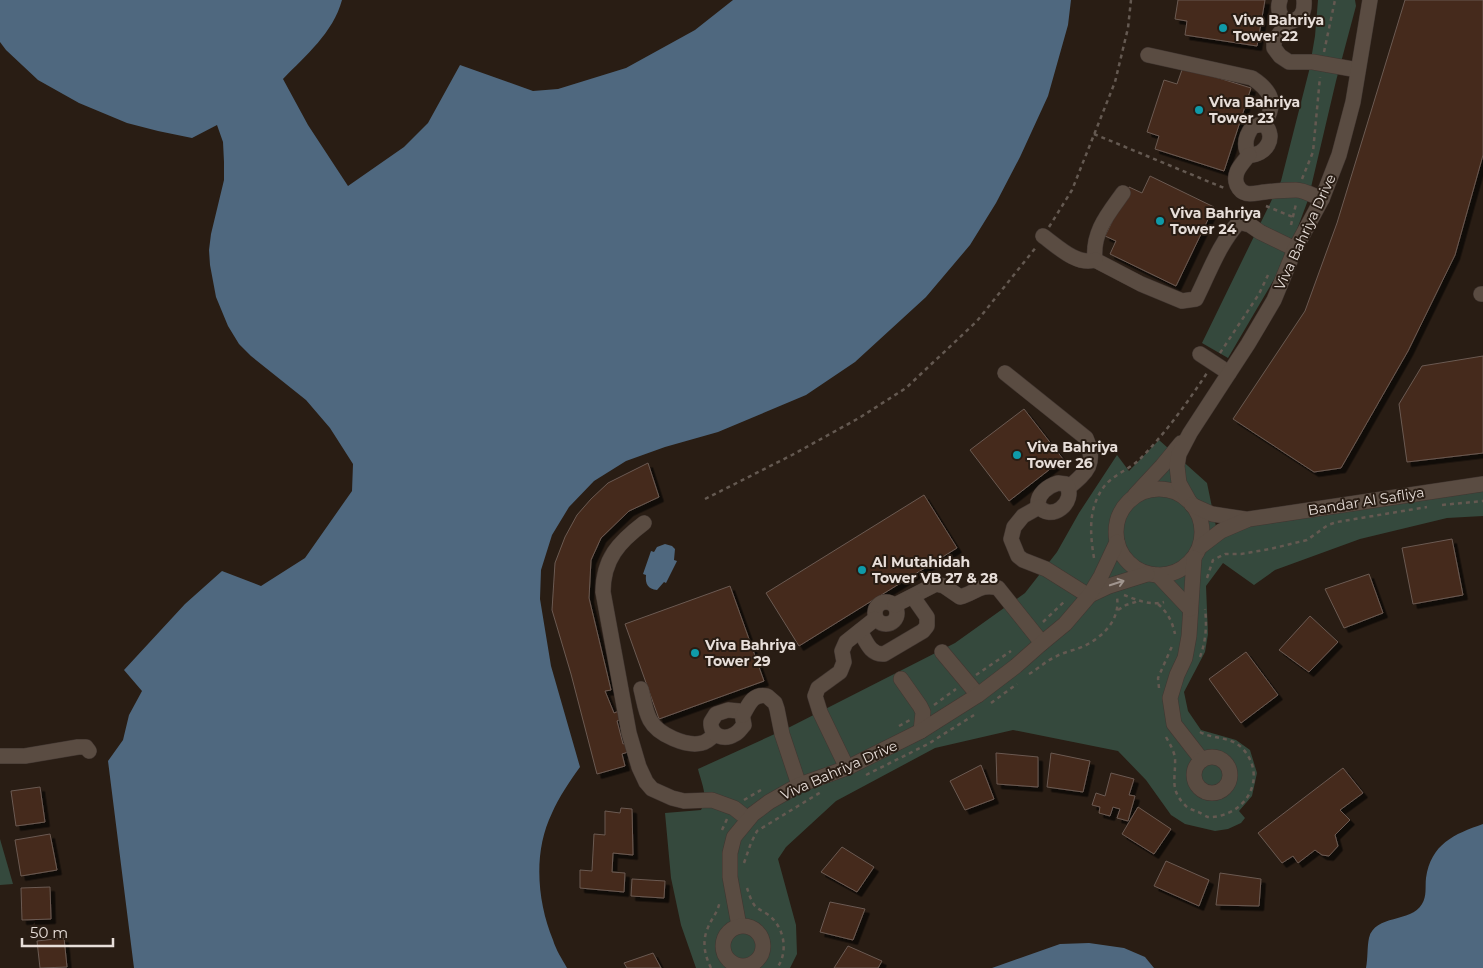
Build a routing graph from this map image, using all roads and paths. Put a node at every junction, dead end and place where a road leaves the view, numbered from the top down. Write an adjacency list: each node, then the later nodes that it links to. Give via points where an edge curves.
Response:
1 (1131, 0): 10 (path, via 1115,82)
2 (1280, 0): 6 (street, via 1280,13)
3 (1304, 0): 6 (street, via 1303,14)
4 (1335, 0): 8 (path)
5 (1368, 4): 9 (street, Viva Bahriya Drive)
6 (1288, 22): 8 (street, via 1274,41 1274,48 1280,56 1289,62)
7 (1148, 55): 11 (street, via 1252,78 1264,86 1272,103 1271,114 1264,124 1270,137 1268,146 1261,153 1249,155 1239,167 1236,184 1245,193 1255,194)
8 (1322, 63): 9 (street); 11 (path, via 1313,152)
9 (1358, 70): 14 (street, Viva Bahriya Drive, via 1339,156)
10 (1094, 134): 12 (path); 17 (path, via 1072,190)
11 (1298, 190): 14 (street); 16 (path)
12 (1230, 191)
13 (1123, 193): 19 (street, via 1102,223 1094,246)
14 (1322, 199): 18 (street, Viva Bahriya Drive)
15 (1258, 202): 16 (path)
16 (1294, 218): 18 (path)
17 (1043, 236): 19 (street, via 1074,257 1086,262); 29 (path, via 977,322 906,388 792,455)
18 (1290, 246): 19 (street, via 1239,222 1219,250 1196,300 1182,301); 23 (street, Viva Bahriya Drive, via 1274,300)
19 (1094, 260)
20 (1272, 269): 22 (path)
21 (1200, 354): 22 (street)
22 (1214, 362): 23 (street); 40 (path, via 1164,434 1128,470 1103,487 1092,512 1090,536 1096,564)
23 (1230, 373): 25 (street, Viva Bahriya Drive)
24 (1005, 374): 27 (street, via 1086,438 1091,462 1084,474)
25 (1190, 433): 28 (street, Viva Bahriya Drive); 31 (street, Viva Bahriya Drive, via 1179,454 1177,466 1179,483)
26 (1483, 484): 35 (street, Bandar Al Safliya)
27 (1068, 488): 34 (street, via 1062,483 1048,487 1039,497); 34 (street, via 1070,497 1062,508 1044,512)
28 (1133, 498): 31 (street, via 1157,489 1174,492); 37 (street, via 1118,518)
29 (705, 499)
30 (1483, 501): 32 (path)
31 (1191, 503): 35 (street, Bandar Al Safliya, via 1212,514); 38 (street, via 1202,525 1202,540)
32 (1440, 505)
33 (1433, 506): 42 (path, via 1350,519 1328,525 1307,540 1241,554 1225,554 1213,560 1205,582)
34 (1040, 507): 41 (street, via 1023,516 1014,527 1011,539 1018,556)
35 (1249, 519): 38 (street, Bandar Al Safliya, via 1221,531)
36 (644, 523): 66 (street, via 616,548 603,578 606,610 639,767 646,782 661,794 684,801 712,800 734,808)
37 (1117, 542): 39 (street, via 1130,564); 40 (street, Viva Bahriya Drive)
38 (1197, 552): 39 (street, via 1182,569 1166,575); 42 (street)
39 (1152, 574): 40 (street, one-way to 39); 42 (street)
40 (1105, 581): 41 (street, Viva Bahriya Drive); 44 (path, via 1116,592)
41 (1089, 596): 49 (street, Viva Bahriya Drive, via 1065,624)
42 (1185, 596): 46 (path); 63 (street, via 1190,609 1189,636 1185,658 1172,691 1171,712 1174,724)
43 (913, 597): 48 (street, via 894,605 882,602 874,612 876,619); 48 (street, via 927,617 923,631 884,654 878,654 872,651); 49 (street, via 936,584 960,597 990,585 998,588)
44 (1139, 601): 46 (path); 47 (path)
45 (1204, 603): 51 (path, via 1206,637)
46 (1158, 604): 54 (path, via 1173,622 1175,636 1158,678)
47 (1118, 610)
48 (860, 631): 64 (street, via 846,642 840,672 818,688 815,696)
49 (1042, 643): 55 (street, Viva Bahriya Drive)
50 (942, 652): 55 (street)
51 (1199, 659)
52 (901, 679): 58 (street, via 923,712)
53 (642, 690): 60 (street, via 651,722 676,740 691,745 705,743)
54 (1159, 692)
55 (978, 695): 58 (street, Viva Bahriya Drive)
56 (743, 715): 60 (street, via 744,725 735,735); 60 (street, via 734,710 716,714 711,722); 65 (street, via 752,699 758,696 767,696 775,703)
57 (1193, 726): 59 (path, via 1206,736 1228,739 1241,748 1251,762 1254,775 1252,790 1243,804 1226,815 1209,817 1186,807 1176,794 1173,783 1175,758)
58 (921, 731): 64 (street, Viva Bahriya Drive)
59 (1163, 733)
60 (715, 734)
61 (90, 751): 62 (street, via 86,747 78,747 25,756)
62 (0, 756)
63 (1202, 760)
64 (847, 768): 65 (street, Viva Bahriya Drive)
65 (799, 785): 66 (street, Viva Bahriya Drive, via 758,809)
66 (748, 819): 68 (street, Viva Bahriya Drive, via 734,837 730,853 730,877)
67 (756, 908): 69 (path, via 773,918 782,933 784,947)
68 (739, 926)
69 (777, 968)

